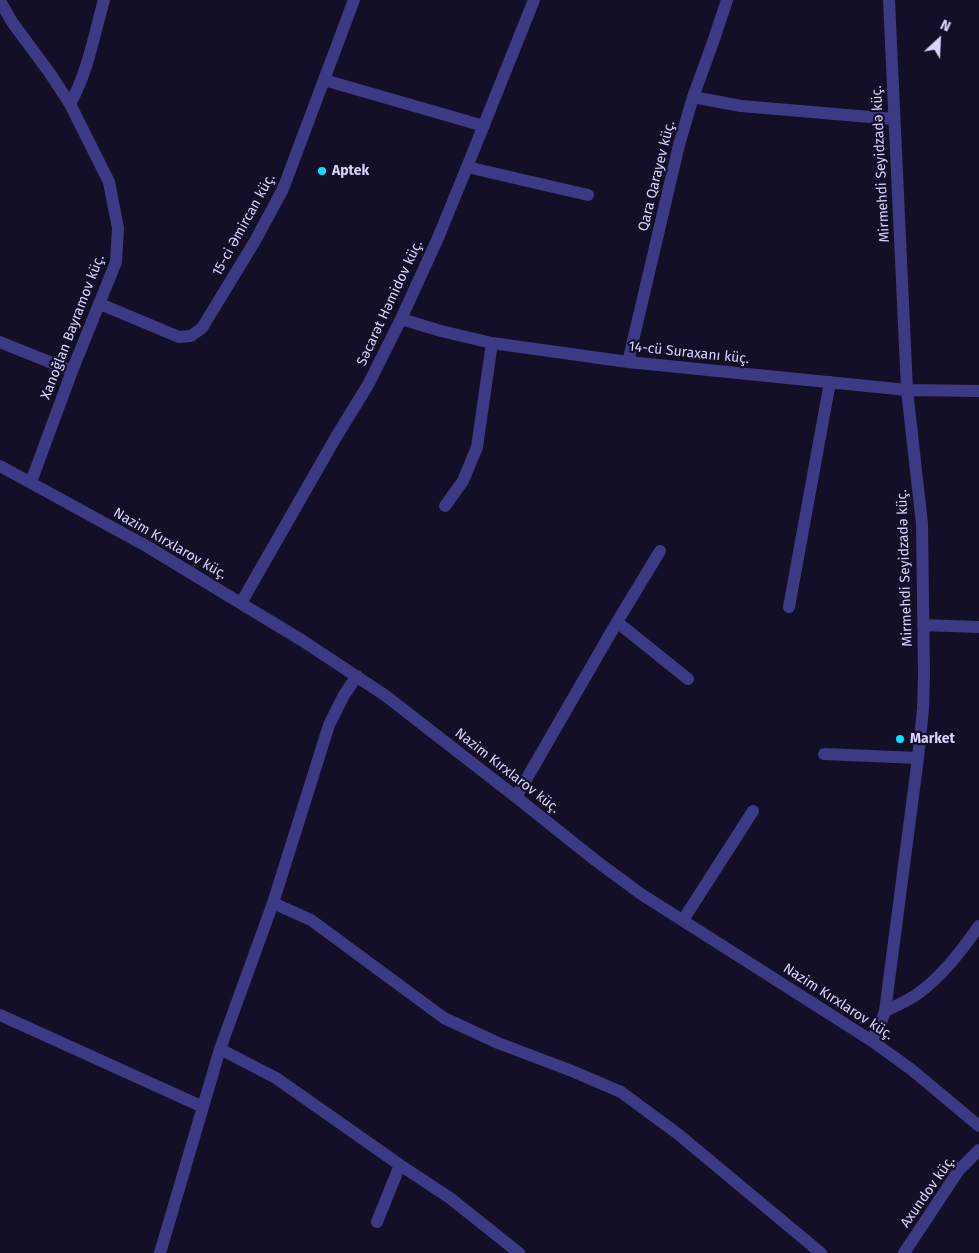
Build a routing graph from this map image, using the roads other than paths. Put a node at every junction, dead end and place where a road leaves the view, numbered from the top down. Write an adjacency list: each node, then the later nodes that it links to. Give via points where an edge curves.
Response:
1 (0, 0): 9 (street, Xanoğlan Bayramov küç.)
2 (104, 0): 9 (street, via 85,72)
3 (354, 0): 7 (street, 15-ci Əmircan küç.)
4 (534, 0): 11 (street, Səcarət Həmidov küç.)
5 (726, 0): 8 (street, Qara Qarayev küç.)
6 (888, 0): 10 (street, Mirmehdi Seyidzadə küç.)
7 (324, 80): 11 (street); 14 (street, 15-ci Əmircan küç., via 283,189 202,328 191,336 179,337)
8 (693, 97): 10 (street, via 740,106); 18 (street, Qara Qarayev küç., via 678,145)
9 (70, 104): 14 (street, Xanoğlan Bayramov küç., via 108,182 118,228 116,262)
10 (894, 119): 21 (street, Mirmehdi Seyidzadə küç.)
11 (484, 126): 12 (street, Səcarət Həmidov küç.)
12 (467, 167): 13 (street); 15 (street, Səcarət Həmidov küç.)
13 (588, 195)
14 (100, 304): 19 (street, Xanoğlan Bayramov küç.)
15 (401, 319): 17 (street, 14-cü Suraxanı küç.); 27 (street, Səcarət Həmidov küç., via 368,385)
16 (0, 342): 19 (street)
17 (492, 343): 18 (street, 14-cü Suraxanı küç.); 25 (street, via 477,447 463,481)
18 (628, 362): 20 (street, 14-cü Suraxanı küç.)
19 (72, 371): 24 (street, Xanoğlan Bayramov küç.)
20 (830, 382): 21 (street, 14-cü Suraxanı küç.); 28 (street)
21 (907, 390): 22 (street, 14-cü Suraxanı küç.); 30 (street, Mirmehdi Seyidzadə küç., via 922,524)
22 (979, 391)
23 (0, 466): 24 (street, Nazim Kırxlarov küç.)
24 (31, 482): 27 (street, Nazim Kırxlarov küç., via 148,546)
25 (445, 506)
26 (660, 551): 29 (street)
27 (241, 603): 32 (street, Nazim Kırxlarov küç.)
28 (789, 607)
29 (617, 622): 33 (street); 36 (street)
30 (923, 626): 31 (street); 35 (street, Mirmehdi Seyidzadə küç., via 923,700)
31 (979, 627)
32 (356, 676): 36 (street, Nazim Kırxlarov küç.); 38 (street, via 329,725)
33 (688, 679)
34 (824, 754): 35 (street)
35 (918, 758): 41 (street, Mirmehdi Seyidzadə küç.)
36 (516, 796): 39 (street, Nazim Kırxlarov küç., via 595,860)
37 (753, 811): 39 (street)
38 (273, 903): 44 (street); 52 (street, via 311,920 444,1018 621,1092 678,1134)
39 (683, 920): 43 (street, Nazim Kırxlarov küç.)
40 (979, 926): 41 (street, via 938,978 916,995)
41 (886, 1011): 43 (street, Mirmehdi Seyidzadə küç.)
42 (0, 1015): 45 (street)
43 (872, 1040): 46 (street, Nazim Kırxlarov küç.)
44 (220, 1050): 45 (street); 48 (street, via 276,1078)
45 (203, 1107): 50 (street)
46 (979, 1126)
47 (979, 1150): 53 (street, Axundov küç., via 958,1170)
48 (400, 1165): 49 (street); 51 (street, via 450,1198)
49 (377, 1222)
50 (160, 1253)
51 (518, 1253)
52 (820, 1253)
53 (904, 1253)

